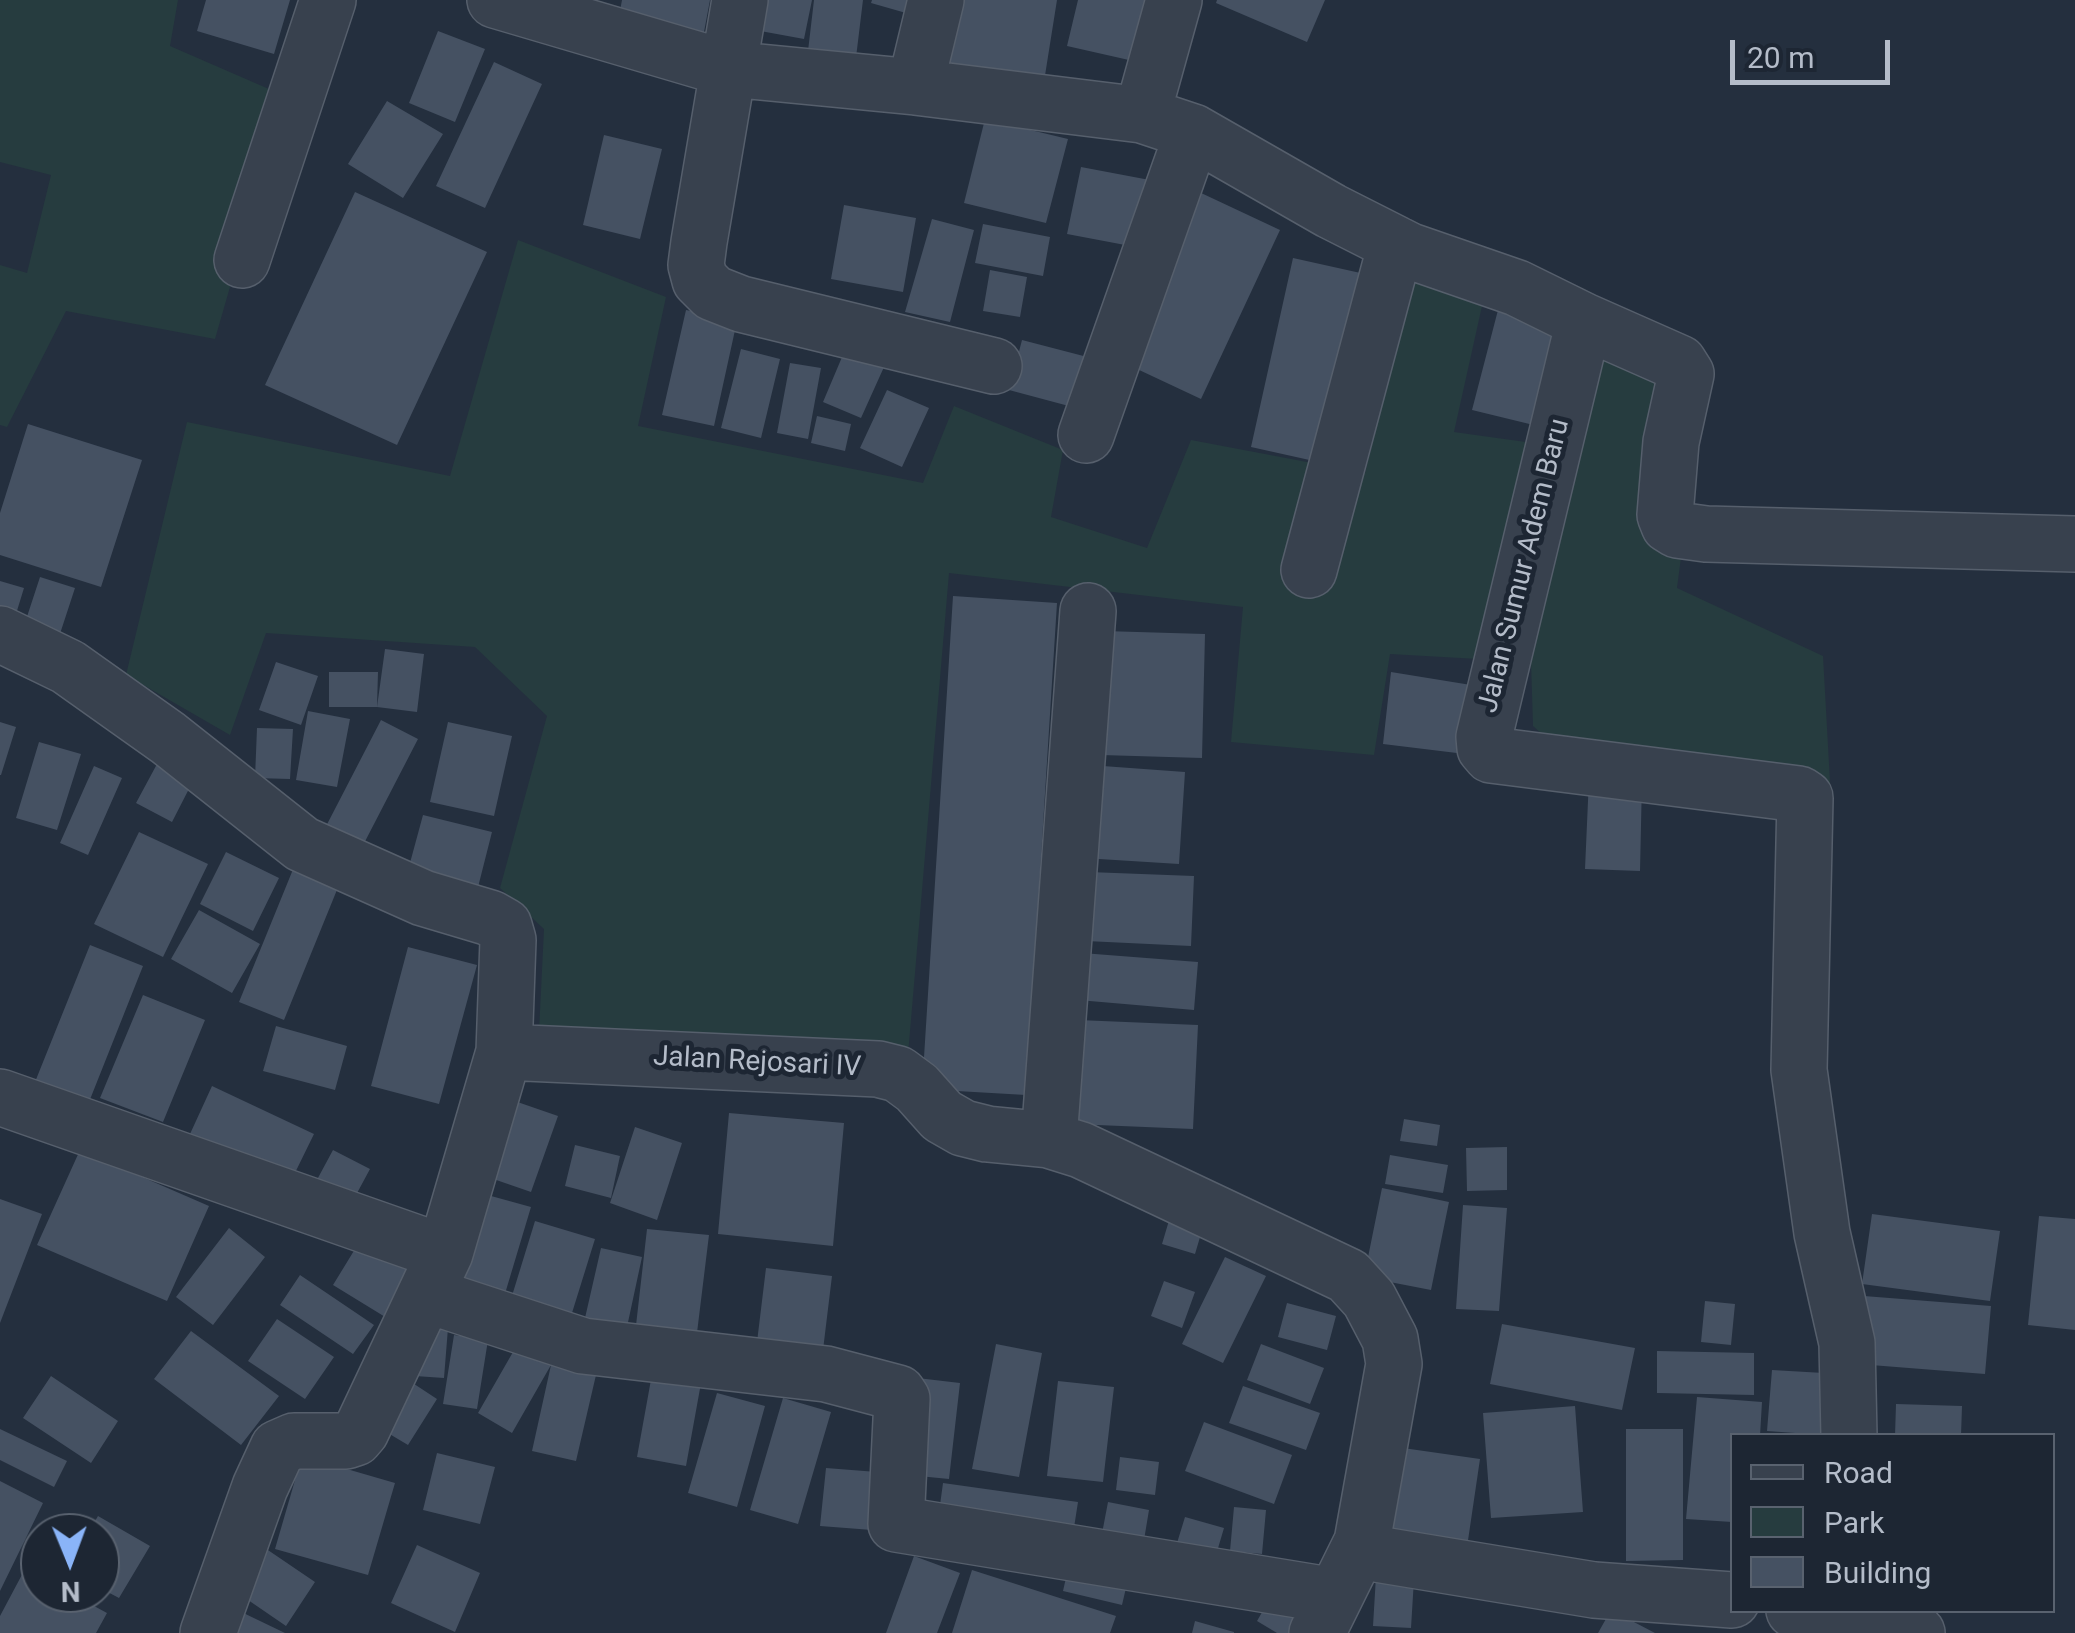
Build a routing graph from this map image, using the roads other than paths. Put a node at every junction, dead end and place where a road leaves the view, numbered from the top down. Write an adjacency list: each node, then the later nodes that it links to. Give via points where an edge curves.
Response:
1 (328, 0): 11 (street)
2 (495, 0): 6 (street)
3 (740, 0): 6 (street)
4 (936, 0): 7 (street)
5 (1174, 0): 8 (street)
6 (729, 69): 7 (street); 13 (street, via 698,242 700,280 741,304)
7 (915, 87): 8 (street)
8 (1142, 115): 9 (street)
9 (1193, 132): 10 (street); 14 (street)
10 (1396, 244): 12 (street); 16 (street)
11 (242, 260)
12 (1584, 320): 15 (street, via 1678,363 1686,374 1665,515 1677,530); 23 (street, Jalan Sumur Adem Baru, via 1485,748 1491,755 1805,798 1799,1070 1822,1233 1846,1342)
13 (994, 366)
14 (1086, 435)
15 (2075, 544)
16 (1309, 570)
17 (1088, 611): 21 (street)
18 (0, 634): 19 (street, via 68,667 302,844 504,926)
19 (504, 1052): 21 (street, Jalan Rejosari IV, via 878,1069 898,1074 964,1128); 22 (street)
20 (0, 1097): 22 (street)
21 (1049, 1140): 24 (street, Jalan Rejosari IV, via 1348,1276 1369,1298 1390,1339 1394,1364)
22 (436, 1274): 24 (street, via 583,1346 826,1374 898,1393 896,1524); 27 (street, via 355,1438 278,1448)
23 (1849, 1433)
24 (1337, 1593): 25 (street, via 1594,1590)
25 (1728, 1611)
26 (1821, 1613): 28 (street)
27 (208, 1633)
28 (1916, 1633)

